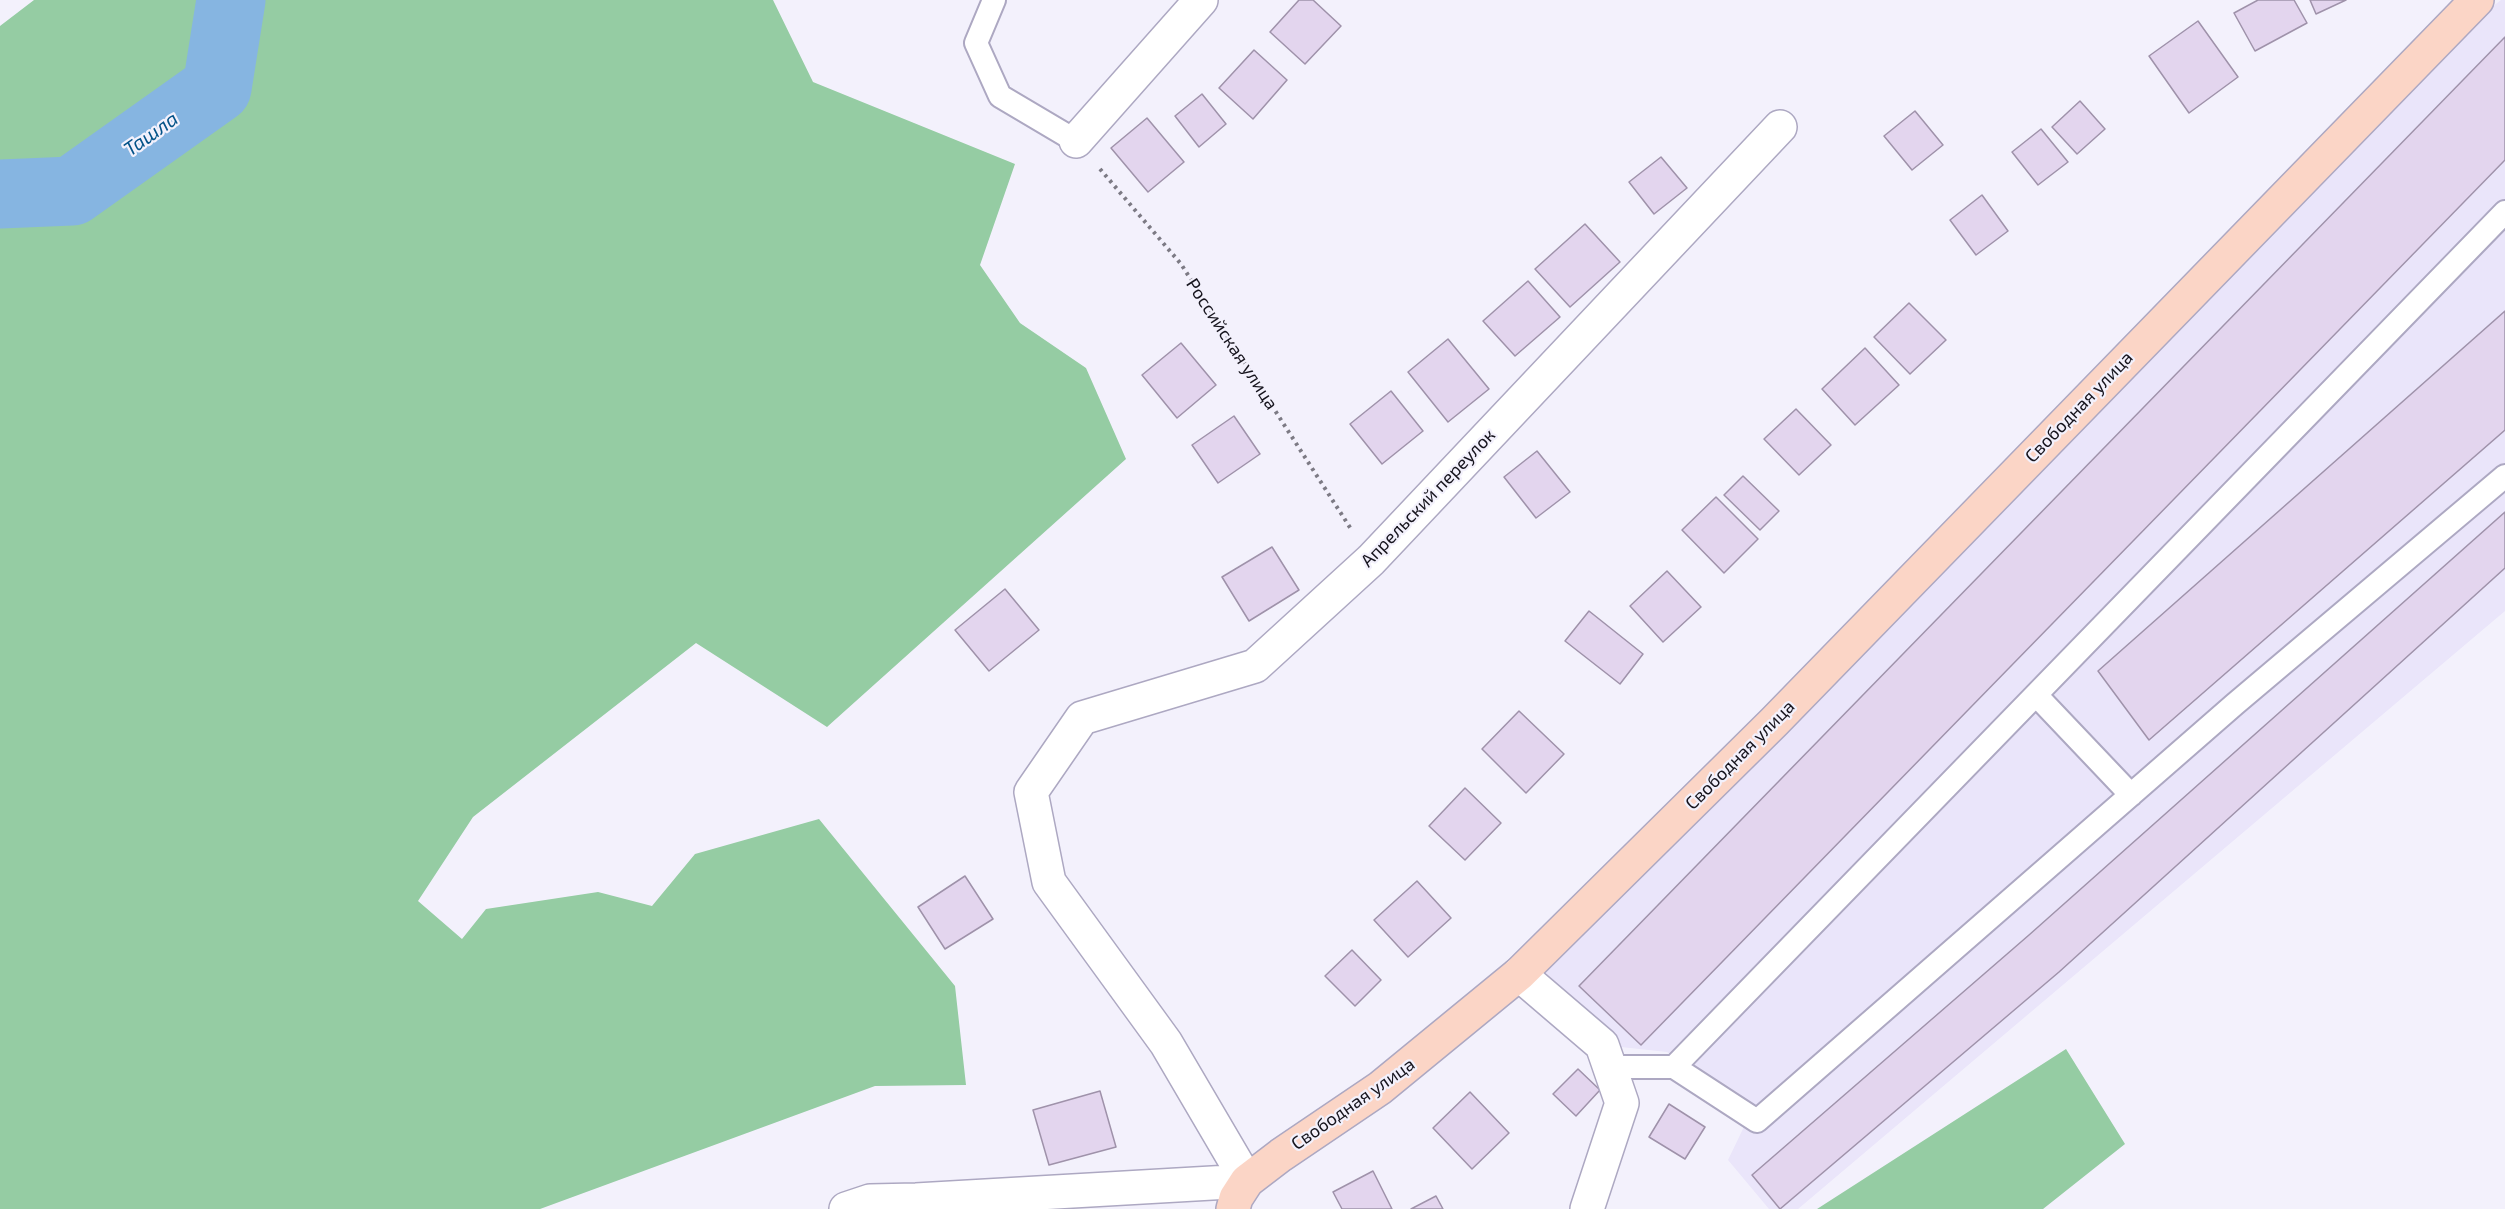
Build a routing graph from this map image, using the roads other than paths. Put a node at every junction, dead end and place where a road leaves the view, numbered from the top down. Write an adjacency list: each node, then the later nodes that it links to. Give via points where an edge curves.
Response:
1 (994, 0): 5 (lane, via 976,43 1000,96)
2 (1201, 0): 5 (street)
3 (2477, 0): 10 (street, Свободная улица, via 1774,722)
4 (1780, 127): 13 (street, Апрельский переулок, via 1371,560 1255,666 1082,718 1031,792 1049,882 1166,1043)
5 (1076, 141)
6 (2505, 212): 8 (lane)
7 (2505, 476): 9 (lane)
8 (2037, 696): 9 (lane); 12 (lane)
9 (2131, 795): 12 (lane, via 1757,1120)
10 (1519, 974): 11 (street, via 1602,1045); 13 (street, Свободная улица, via 1380,1088 1281,1155)
11 (1610, 1067): 12 (lane); 15 (street, via 1622,1103)
12 (1674, 1067)
13 (1240, 1195): 14 (street, via 870,1201)
14 (846, 1209)
15 (1587, 1209)

